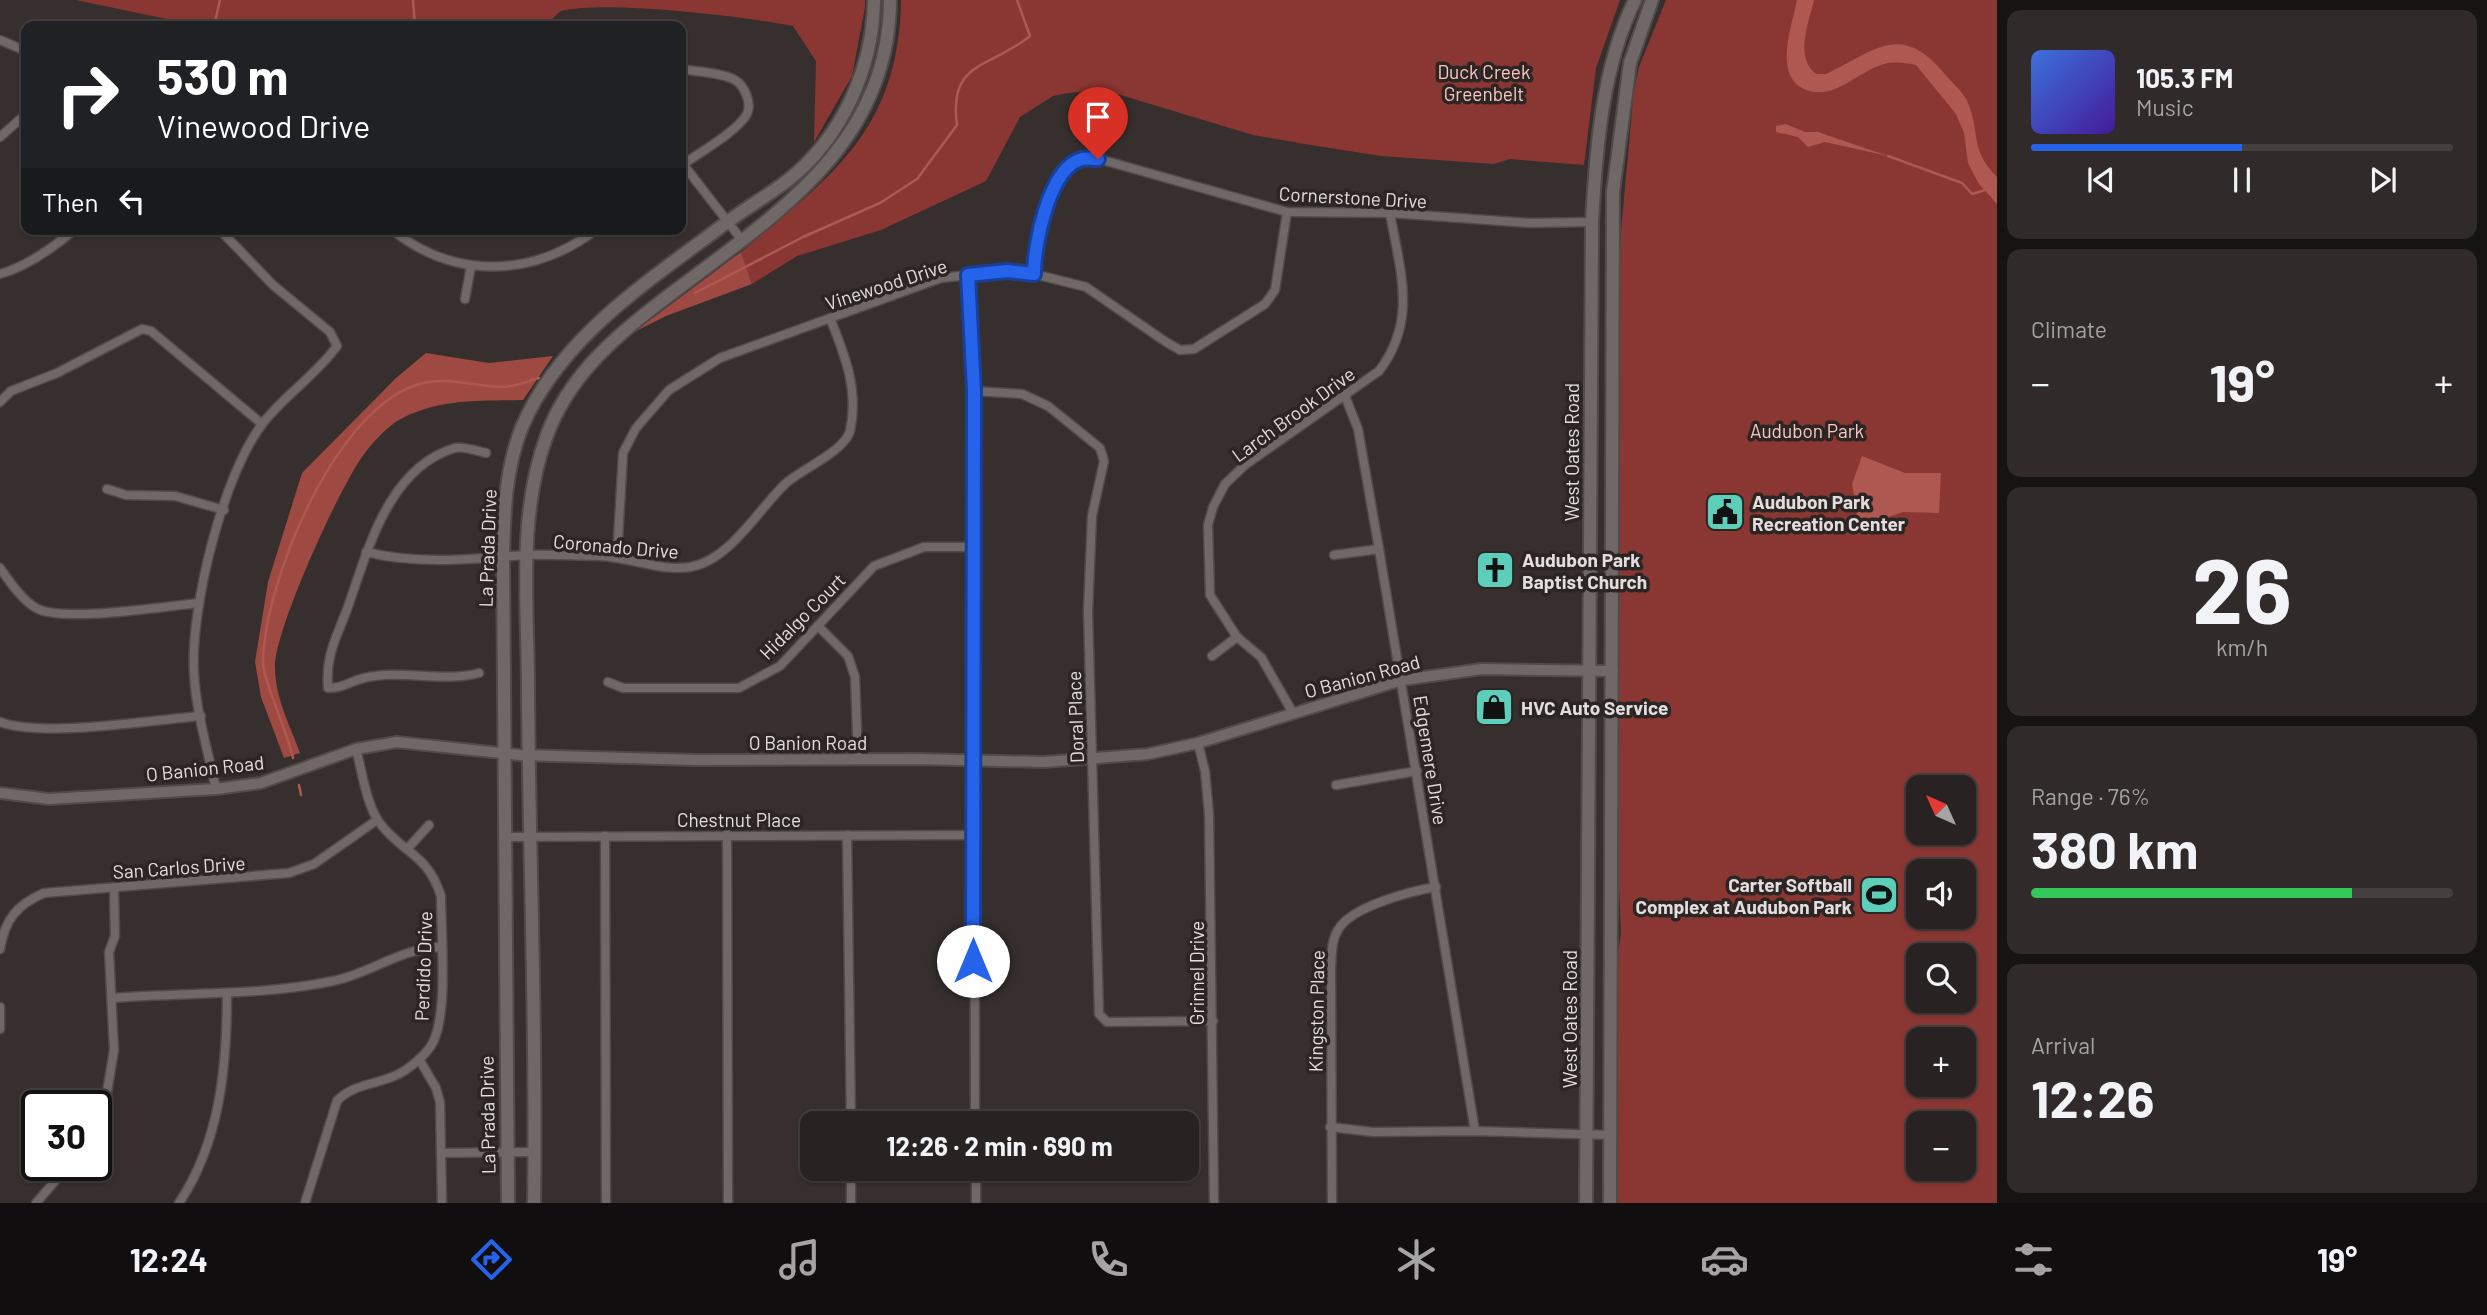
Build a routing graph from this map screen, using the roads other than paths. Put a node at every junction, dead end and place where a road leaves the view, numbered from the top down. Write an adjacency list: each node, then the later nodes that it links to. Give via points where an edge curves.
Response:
1 (874, 0): 15 (main road, La Prada Drive, via 868,54 859,81 826,142 788,180)
2 (890, 0): 21 (main road, via 882,67 872,98 846,141 795,198)
3 (1634, 0): 16 (main road, West Oates Road, via 1609,78 1598,137)
4 (1653, 0): 12 (main road, via 1636,42)
5 (0, 40): 6 (street)
6 (21, 49)
7 (686, 70): 10 (street, via 735,80 748,101 747,114)
8 (21, 118): 9 (street)
9 (0, 137)
10 (686, 162)
11 (686, 170): 15 (street)
12 (1614, 192): 16 (main road); 26 (main road)
13 (1287, 212): 14 (street, Cornerstone Drive); 24 (street, Cornerstone Drive, via 1098,159 1080,159 1064,172 1046,209 1036,237); 24 (street, Vinewood Drive, via 1275,290 1265,304 1195,349 1180,350 1086,287)
14 (1390, 213): 16 (street, Cornerstone Drive, via 1473,221); 30 (street, Larch Brook Drive, via 1404,310 1402,331 1380,371)
15 (727, 222): 21 (street); 42 (main road, La Prada Drive, via 607,315 561,364 534,403 513,456 505,493)
16 (1592, 222): 26 (main road, via 1607,239); 48 (main road, West Oates Road)
17 (68, 235): 23 (street)
18 (225, 235): 32 (street, via 263,276 336,339 331,355)
19 (399, 235): 22 (street, via 422,251)
20 (588, 235): 22 (street, via 557,255 520,266)
21 (741, 239): 39 (main road, via 633,323 576,381 537,463 529,501)
22 (471, 266): 27 (street)
23 (0, 274)
24 (1034, 274): 25 (street, Vinewood Drive)
25 (968, 275): 28 (street, Vinewood Drive, via 941,278); 29 (street)
26 (1611, 283): 49 (main road)
27 (465, 299)
28 (830, 318): 41 (street, Vinewood Drive, via 720,358 684,379 649,410 623,453); 41 (street, Coronado Drive, via 847,359 854,398 849,434 841,445 788,482 730,544 704,563 671,567)
29 (974, 391): 36 (street); 60 (street, Doral Place, via 1022,394 1048,406 1100,448 1104,461 1092,516 1088,611)
30 (1345, 396): 37 (street, Edgemere Drive, via 1358,429); 46 (street, Larch Brook Drive, via 1245,465 1225,484 1213,507 1208,525 1210,594)
31 (0, 402): 32 (street, via 11,391 142,329 151,331)
32 (262, 424): 35 (street, via 246,450)
33 (486, 453): 38 (street, via 457,447 426,463 398,491)
34 (107, 489): 35 (street, via 126,495 175,496)
35 (224, 510): 44 (street)
36 (973, 547): 45 (street, Hidalgo Court, via 924,547 874,566); 62 (street)
37 (1380, 549): 40 (street); 51 (street, Edgemere Drive)
38 (366, 552): 42 (street, Coronado Drive, via 398,561); 50 (street, via 330,646 328,688 343,688 361,678 425,675 456,680)
39 (527, 555): 41 (street, Coronado Drive); 42 (street, Coronado Drive); 59 (main road)
40 (1334, 555)
41 (617, 557)
42 (503, 558): 58 (main road, La Prada Drive)
43 (0, 568): 44 (street, via 28,603 49,612 78,614)
44 (200, 603): 54 (street, via 194,670)
45 (818, 626): 52 (street, Hidalgo Court, via 779,666 739,688 623,688); 61 (street, via 848,656 855,677)
46 (1237, 637): 47 (street); 53 (street, Larch Brook Drive, via 1261,657)
47 (1212, 656)
48 (1589, 670): 49 (street, O Banion Road); 51 (street, O Banion Road, via 1482,669); 76 (main road, West Oates Road)
49 (1613, 671): 77 (main road)
50 (479, 673)
51 (1402, 680): 53 (street, O Banion Road); 63 (street, Edgemere Drive)
52 (608, 682)
53 (1293, 713): 56 (street, O Banion Road)
54 (201, 716): 55 (street, via 55,728 14,728); 65 (street)
55 (0, 722)
56 (1198, 743): 60 (street, O Banion Road, via 1148,754); 87 (street, Grinnel Drive, via 1209,814)
57 (356, 749): 58 (street, O Banion Road, via 397,742); 65 (street, O Banion Road, via 261,783); 67 (street)
58 (506, 754): 59 (street, O Banion Road); 74 (main road, La Prada Drive)
59 (528, 755): 61 (street, O Banion Road); 72 (main road)
60 (1091, 758): 62 (street, O Banion Road); 87 (street, Doral Place, via 1099,1014 1107,1022)
61 (858, 759): 62 (street, O Banion Road)
62 (973, 760): 71 (street)
63 (1417, 771): 64 (street); 78 (street, Edgemere Drive)
64 (1336, 785)
65 (216, 789): 66 (street, O Banion Road, via 49,799)
66 (0, 793)
67 (377, 820): 75 (street, Perdido Drive); 79 (street, San Carlos Drive, via 314,864 289,873)
68 (429, 825): 75 (street)
69 (727, 834): 70 (street, Chestnut Place); 73 (street, Chestnut Place); 110 (street)
70 (847, 835): 71 (street, Chestnut Place); 91 (street)
71 (972, 835): 92 (street)
72 (528, 836): 73 (street, Chestnut Place); 74 (street, Chestnut Place); 97 (main road)
73 (605, 836): 109 (street)
74 (505, 837): 99 (main road, La Prada Drive)
75 (408, 848): 80 (street, Perdido Drive, via 436,879 441,896)
76 (1588, 855): 77 (main road); 83 (main road, West Oates Road)
77 (1612, 861): 82 (main road)
78 (1436, 887): 93 (street, Kingston Place, via 1412,891 1353,914 1333,939); 94 (street, Edgemere Drive)
79 (114, 888): 81 (street, San Carlos Drive, via 44,893 30,899 9,918); 85 (street, via 116,936 109,952)
80 (440, 947): 84 (street, via 395,955 334,981); 89 (street, Perdido Drive, via 438,1026 433,1043)
81 (0, 949)
82 (1613, 966): 83 (main road); 96 (main road)
83 (1588, 967): 95 (main road, West Oates Road)
84 (227, 994): 85 (street); 104 (street, via 219,1101 195,1178)
85 (113, 998): 90 (street)
86 (0, 1007): 88 (street)
87 (1213, 1021): 113 (street, Grinnel Drive)
88 (0, 1029)
89 (419, 1059): 98 (street, via 440,1102); 105 (street, Perdido Drive, via 396,1076 349,1091 337,1101)
90 (108, 1090)
91 (851, 1111)
92 (975, 1111)
93 (1330, 1127): 94 (street, via 1373,1132); 114 (street, Kingston Place)
94 (1475, 1131): 95 (street)
95 (1588, 1135): 96 (street); 115 (main road, West Oates Road)
96 (1610, 1135): 116 (main road)
97 (535, 1152): 99 (street); 108 (main road)
98 (441, 1153): 99 (street); 106 (street)
99 (506, 1153): 107 (main road, La Prada Drive)
100 (55, 1181): 103 (street)
101 (851, 1181): 111 (street)
102 (976, 1181): 112 (street)
103 (36, 1203)
104 (179, 1203)
105 (305, 1203)
106 (442, 1203)
107 (508, 1203)
108 (534, 1203)
109 (606, 1203)
110 (728, 1203)
111 (851, 1203)
112 (976, 1203)
113 (1214, 1203)
114 (1332, 1203)
115 (1586, 1203)
116 (1610, 1203)

